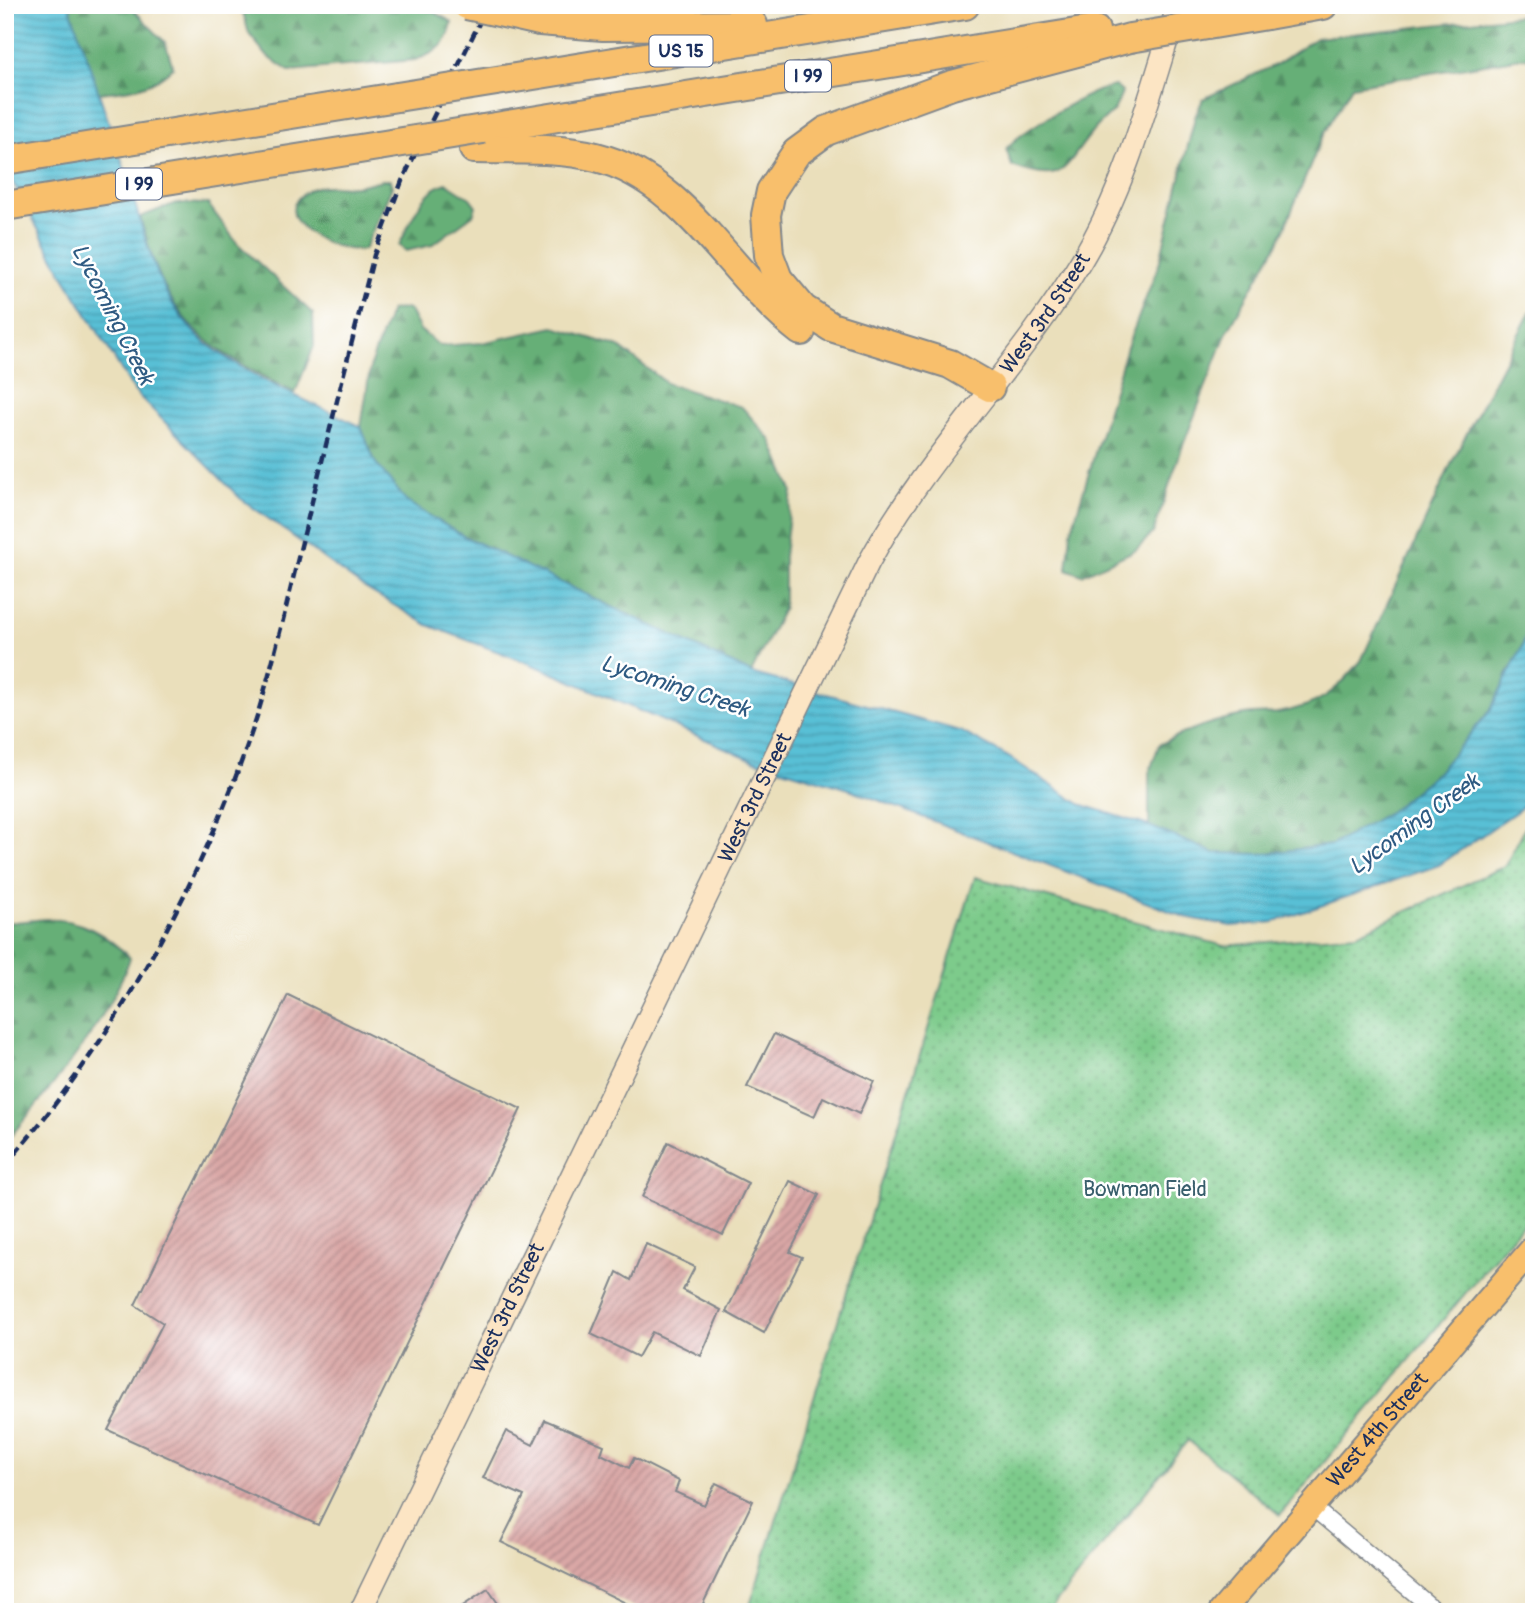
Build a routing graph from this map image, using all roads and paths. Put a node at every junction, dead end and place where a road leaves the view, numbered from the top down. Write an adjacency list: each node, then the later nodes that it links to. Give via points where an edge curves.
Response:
1 (467, 5): 6 (highway, bridge, via 540,21 639,27)
2 (965, 5): 6 (highway)
3 (1178, 5): 11 (main road, West 3rd Street, via 1106,216 1067,285)
4 (1323, 5): 5 (highway)
5 (1259, 10): 7 (highway, I 99)
6 (854, 23): 9 (highway, US 15, bridge)
7 (1132, 31): 8 (highway, I 99); 11 (highway, via 952,85 838,126 796,153 771,191 765,215 769,255 778,279 803,309 831,327 950,364)
8 (478, 139): 10 (highway, I 99, bridge, via 378,146); 11 (highway, via 579,153 621,165 673,200 780,313 812,338 944,382)
9 (5, 160)
10 (5, 206)
11 (990, 387): 14 (main road, West 3rd Street, via 899,509 838,624)
12 (1534, 1247): 13 (main road, West 4th Street)
13 (1311, 1506): 15 (main road, West 4th Street); 16 (street)
14 (360, 1612)
15 (1221, 1612)
16 (1437, 1612)

